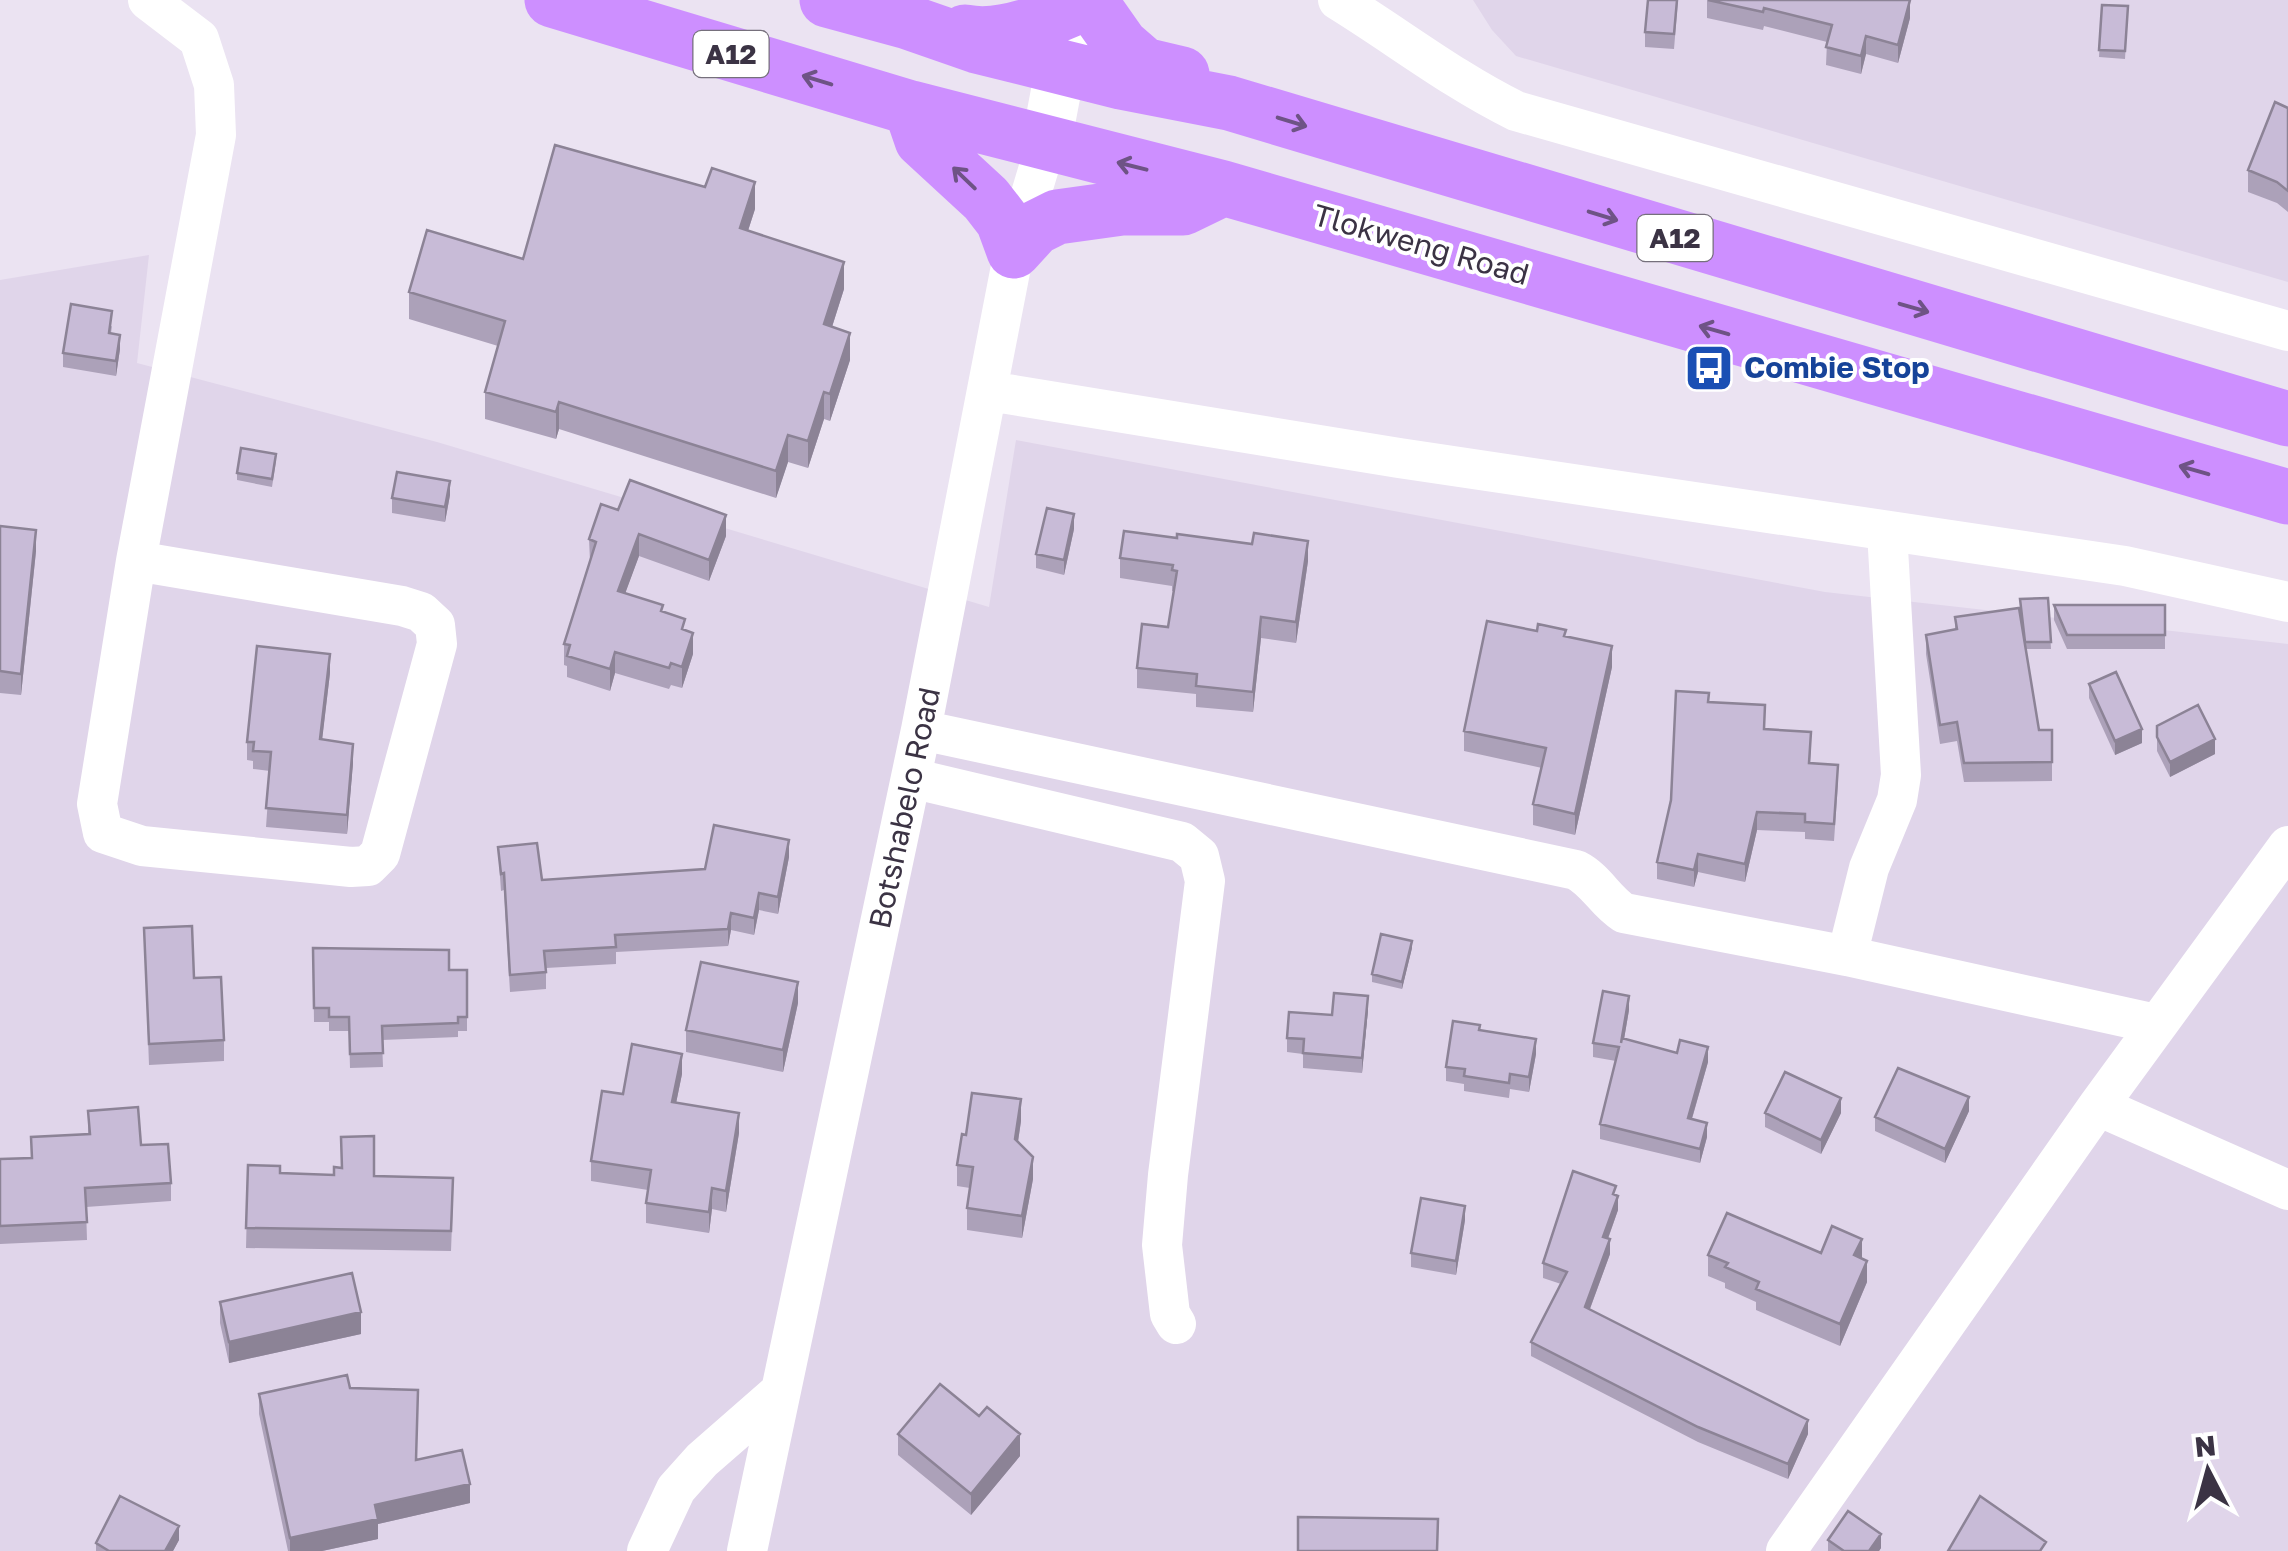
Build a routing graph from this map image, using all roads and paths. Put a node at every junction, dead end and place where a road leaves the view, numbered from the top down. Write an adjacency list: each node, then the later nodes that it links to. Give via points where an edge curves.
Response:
1 (148, 0): 18 (street, via 199,39 214,86 216,135)
2 (552, 0): 9 (main road, Tlokweng Road / A12, one-way to 2)
3 (827, 0): 6 (main road, A12)
4 (1338, 0): 13 (street, via 1468,88 1516,111)
5 (1090, 1): 6 (main road, via 1052,18 979,35); 7 (street, Botshabelo Road); 8 (main road, via 1121,46 1144,65 1194,76)
6 (908, 22): 7 (main road, A12)
7 (1061, 66): 8 (main road, A12); 10 (street, Botshabelo Road)
8 (1229, 103): 15 (main road, A12, one-way to 15)
9 (911, 108): 10 (main road, Tlokweng Road / A12); 12 (main road, one-way to 9, via 986,199 922,140)
10 (1046, 144): 11 (main road, Tlokweng Road / A12, one-way to 10); 12 (street, Botshabelo Road)
11 (1223, 188): 12 (main road, via 1183,208 1057,217 1034,228); 16 (main road, Tlokweng Road / A12, one-way to 11)
12 (1014, 251): 14 (street, Botshabelo Road)
13 (2288, 331)
14 (989, 391): 17 (street); 20 (street, Botshabelo Road)
15 (2288, 419)
16 (2288, 497)
17 (1886, 531): 19 (street, via 2125,566); 23 (street, via 1901,775)
18 (136, 561): 18 (street, via 96,804 103,834 142,846 368,866 380,854 437,644 435,625 402,606)
19 (2288, 602)
20 (922, 730): 21 (street, Botshabelo Road); 23 (street, via 1576,870 1624,913)
21 (912, 778): 27 (street, via 1182,842 1200,856 1205,881 1162,1245); 28 (street, Botshabelo Road)
22 (2288, 846): 24 (street)
23 (1847, 956): 24 (street)
24 (2156, 1024): 25 (street)
25 (2098, 1106): 26 (street); 31 (street)
26 (2288, 1190)
27 (1176, 1324)
28 (781, 1390): 29 (street, via 676,1489); 30 (street, Botshabelo Road)
29 (647, 1551)
30 (747, 1551)
31 (1786, 1551)

